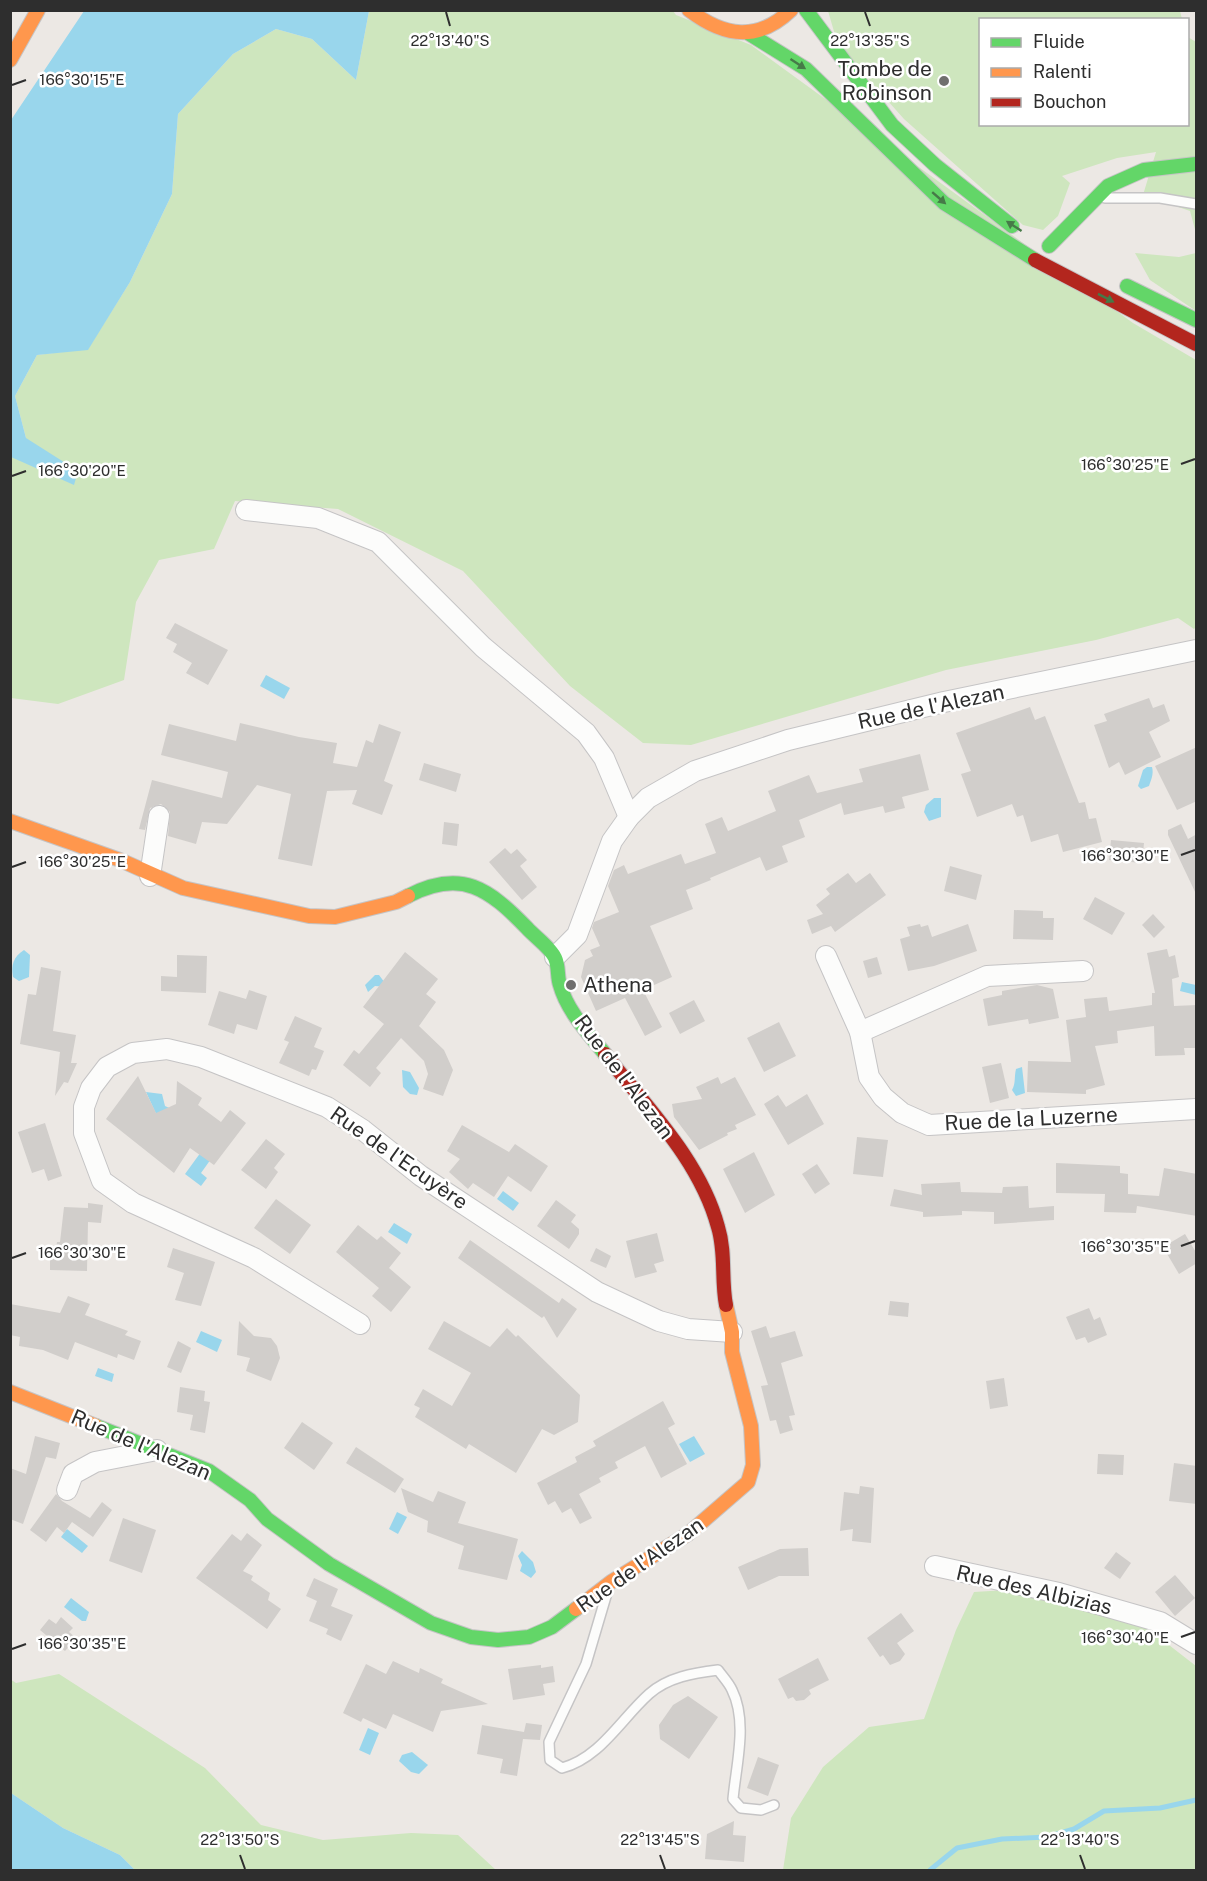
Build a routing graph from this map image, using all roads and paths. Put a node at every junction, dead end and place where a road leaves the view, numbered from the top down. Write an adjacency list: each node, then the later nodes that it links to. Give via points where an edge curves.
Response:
1 (38, 10): 6 (street)
2 (689, 10): 5 (street, via 704,24 725,32)
3 (791, 10): 5 (street, via 769,28)
4 (806, 10): 10 (street, one-way to 4, via 956,183 893,126 850,74)
5 (748, 33): 14 (street, one-way to 14, via 806,69 943,203 1027,256)
6 (10, 60)
7 (1197, 164): 8 (street, via 1144,170 1108,186)
8 (1096, 198): 9 (lane, via 1160,198); 10 (street)
9 (1197, 204)
10 (1049, 246): 11 (street)
11 (1066, 255)
12 (1112, 279): 13 (street)
13 (1197, 320)
14 (1197, 344)
15 (246, 510): 18 (street, via 318,518 378,542 483,647 586,732 604,758)
16 (1197, 650): 18 (street, Rue de l'Alezan, via 944,702 788,740 695,771 648,798)
17 (159, 816): 20 (street)
18 (629, 817): 22 (street, Rue de l'Alezan, via 612,841 577,935)
19 (10, 820): 20 (street, via 120,860)
20 (150, 876): 22 (street, via 194,891 299,914 335,917 396,902 429,885 459,882 477,886 508,909)
21 (826, 956): 24 (street, Rue de la Luzerne)
22 (555, 957): 27 (street, Rue de l'Alezan, via 560,987 576,1017 706,1189 719,1229)
23 (1083, 971): 24 (street, via 987,976)
24 (860, 1032): 25 (street, Rue de la Luzerne, via 869,1077 883,1097 902,1113 929,1125)
25 (1197, 1109)
26 (360, 1324): 27 (street, Rue de l'Ecuyère, via 254,1258 133,1203 102,1181 84,1133 84,1107 91,1088 106,1067 133,1053 167,1049 201,1057 327,1107 421,1176 597,1292 659,1321 688,1329)
27 (732, 1332): 32 (street, Rue de l'Alezan, via 732,1352 751,1426 753,1465 748,1482 688,1534)
28 (10, 1392): 29 (street, Rue de l'Alezan)
29 (158, 1450): 30 (street, via 95,1462 73,1474); 32 (street, Rue de l'Alezan, via 209,1471 329,1564 431,1623 471,1637 529,1637 552,1627)
30 (67, 1490)
31 (935, 1566): 33 (street, Rue des Albizias, via 1059,1593 1160,1622)
32 (611, 1582): 34 (lane, via 586,1664 549,1742 550,1760 562,1768 579,1763 650,1692 684,1675 718,1670 732,1690 739,1713 734,1799 741,1808 761,1809)
33 (1197, 1644)
34 (774, 1804)

